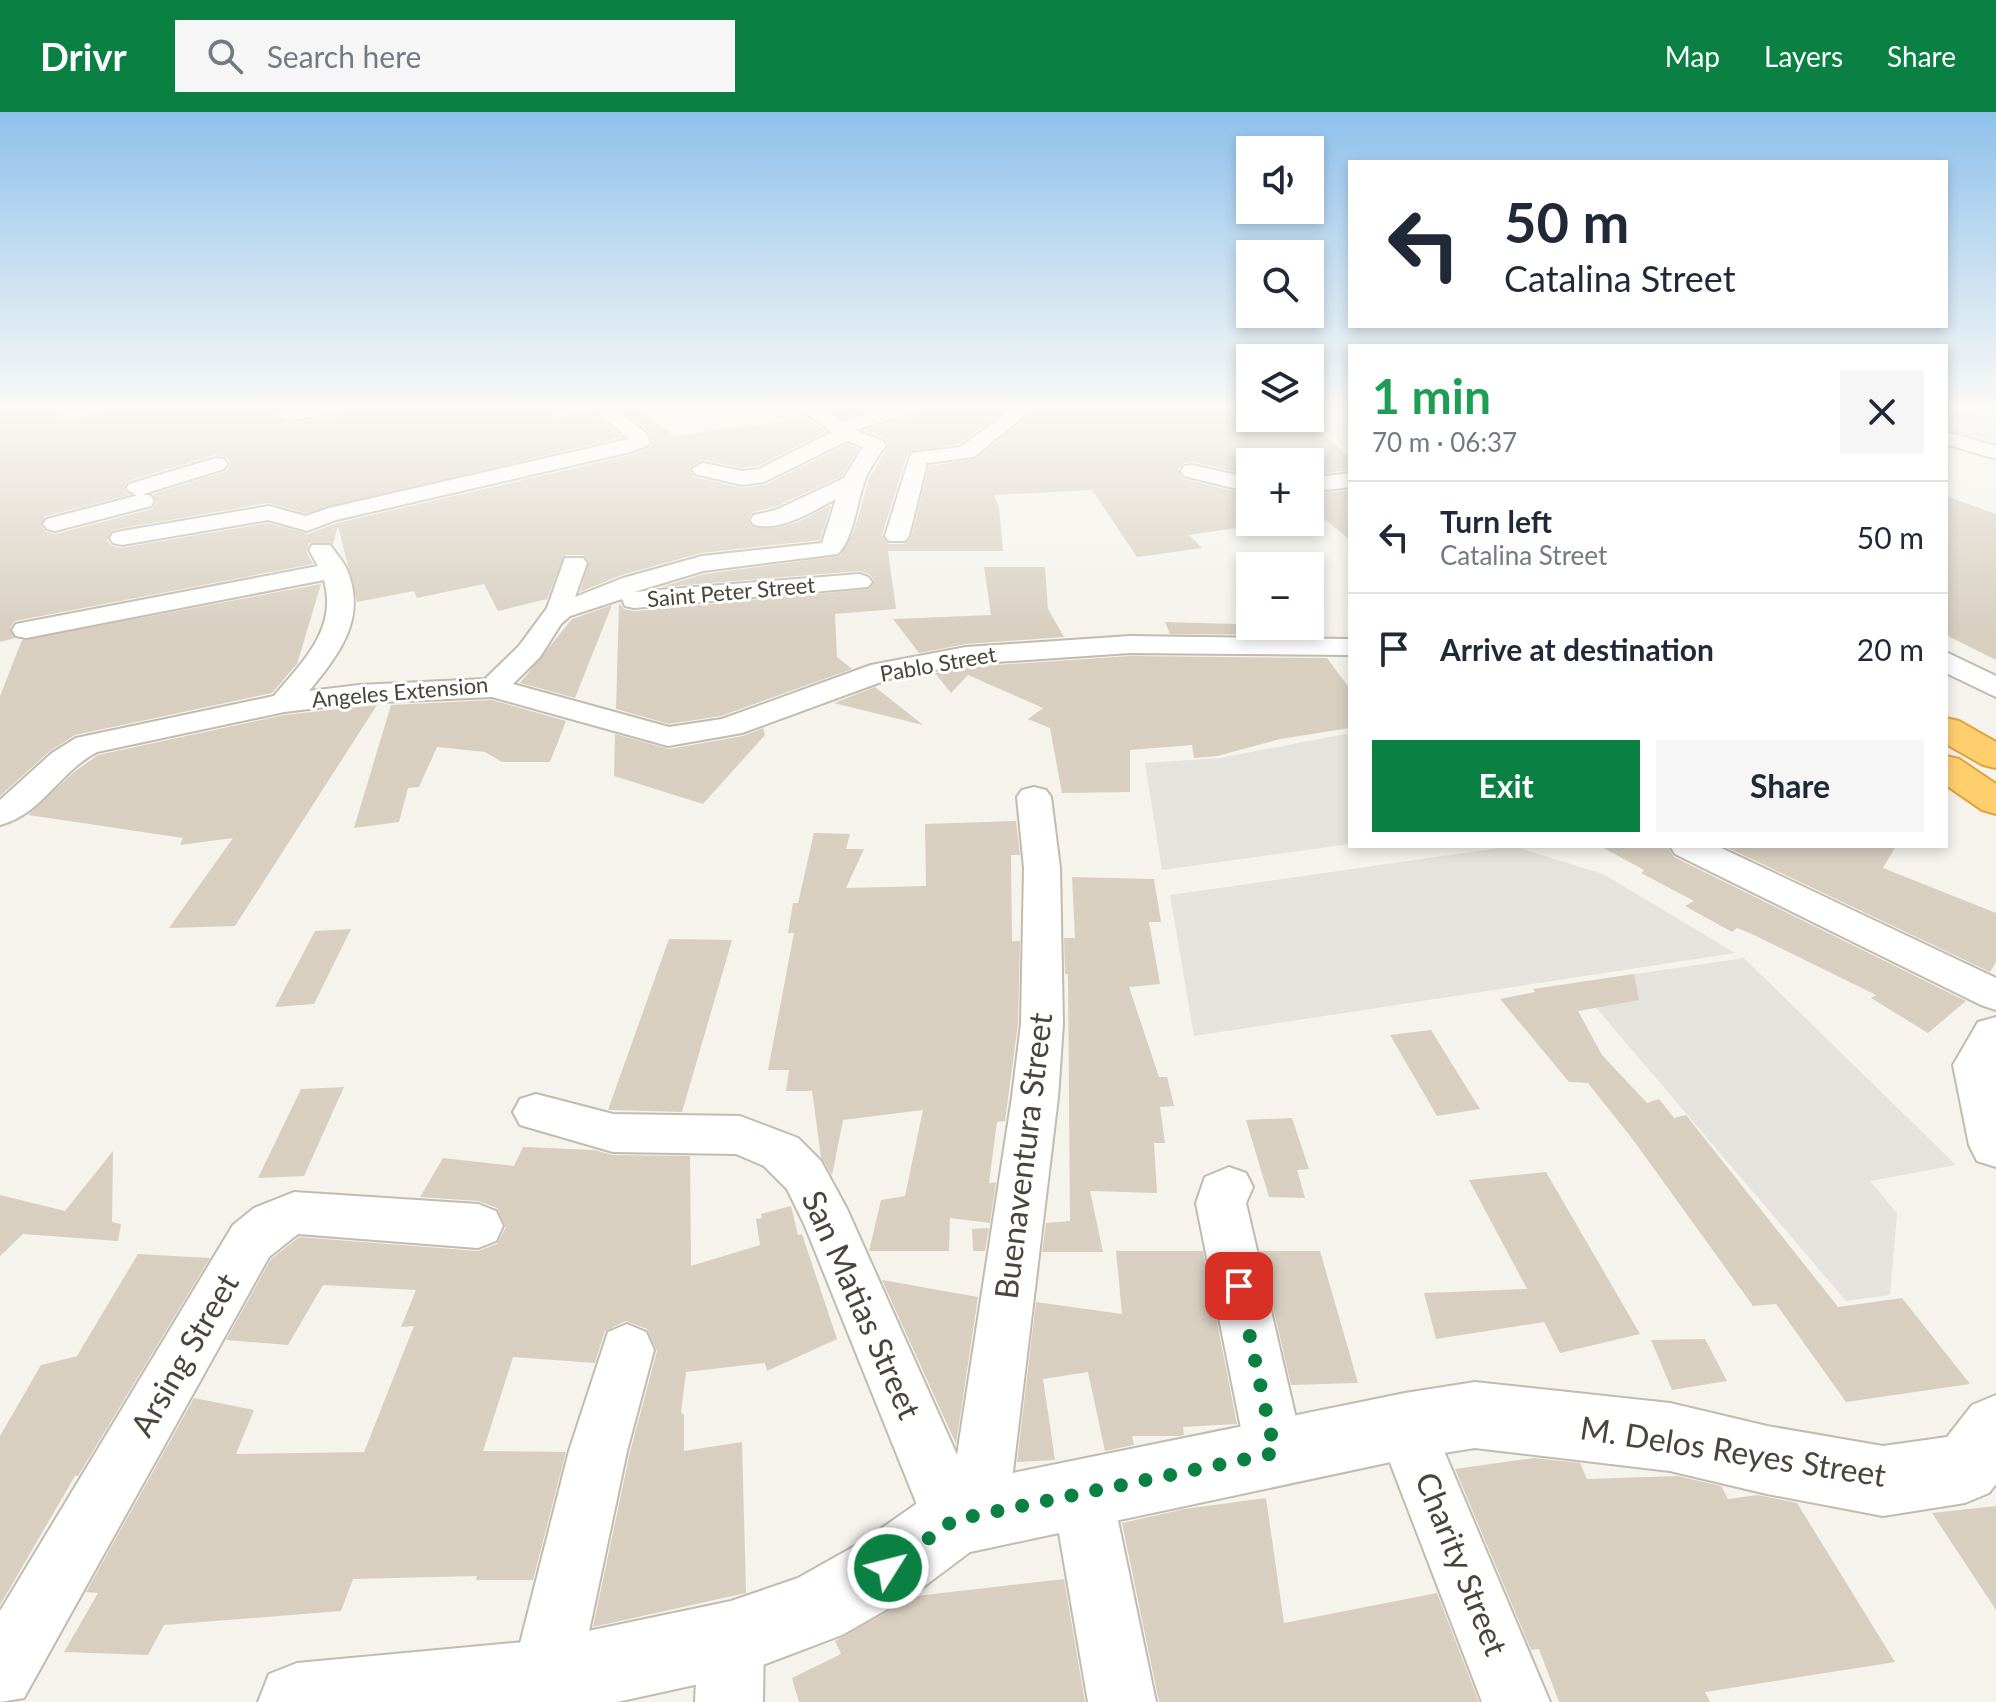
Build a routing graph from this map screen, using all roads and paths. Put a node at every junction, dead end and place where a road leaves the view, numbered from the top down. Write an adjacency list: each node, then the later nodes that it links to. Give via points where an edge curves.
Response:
1 (117, 480): 8 (street)
2 (176, 480): 8 (street)
3 (483, 480): 11 (street)
4 (912, 480): 13 (street)
5 (1348, 480): 7 (street)
6 (853, 482): 9 (street, via 783,516); 18 (street, via 829,549 702,564 632,583)
7 (1324, 483)
8 (140, 495): 10 (street); 12 (street)
9 (762, 520)
10 (55, 524)
11 (307, 524): 12 (street, via 269,513); 16 (street)
12 (150, 533): 14 (street)
13 (897, 536)
14 (122, 538)
15 (574, 563): 19 (street)
16 (335, 570): 20 (street); 25 (street, via 342,589 342,621)
17 (859, 582): 18 (street, Saint Peter Street, via 621,601)
18 (605, 597): 19 (street)
19 (561, 610): 23 (street, Angeles Extension)
20 (26, 630)
21 (1348, 647): 23 (street, Pablo Street, via 1106,645 963,656 909,664 757,718 668,737)
22 (1948, 662): 24 (street)
23 (493, 688): 25 (street, Angeles Extension)
24 (1996, 688)
25 (284, 703): 34 (street, Angeles Extension, via 87,745 72,751)
26 (1948, 704): 28 (highway)
27 (1948, 730): 29 (highway)
28 (1996, 731)
29 (1996, 757)
30 (1948, 769): 33 (highway)
31 (1948, 781): 33 (street)
32 (1034, 797): 47 (street, Buenaventura Street, via 1042,868 1042,1024 1035,1097)
33 (1996, 805)
34 (0, 815)
35 (1692, 848): 36 (street)
36 (1996, 995)
37 (1996, 1035): 39 (street, via 1978,1065)
38 (536, 1112): 47 (street, San Matias Street, via 613,1133 740,1135 781,1152 804,1175 829,1224)
39 (1996, 1145)
40 (1229, 1187): 45 (street, via 1222,1192 1221,1203)
41 (478, 1226): 49 (street, Arsing Street, via 294,1213 251,1241)
42 (627, 1350): 50 (street)
43 (1405, 1426): 44 (street, M. Delos Reyes Street, via 1475,1415 1655,1435 1883,1481 1965,1469); 45 (street, M. Delos Reyes Street); 53 (street, Charity Street)
44 (1996, 1428)
45 (1275, 1453): 46 (street, M. Delos Reyes Street)
46 (1082, 1492): 47 (street, M. Delos Reyes Street); 52 (street)
47 (966, 1516): 48 (street, M. Delos Reyes Street, via 816,1609)
48 (730, 1670): 50 (street, M. Delos Reyes Street)
49 (0, 1674)
50 (545, 1679): 51 (street, M. Delos Reyes Street)
51 (297, 1702)
52 (1122, 1702)
53 (1516, 1702)

